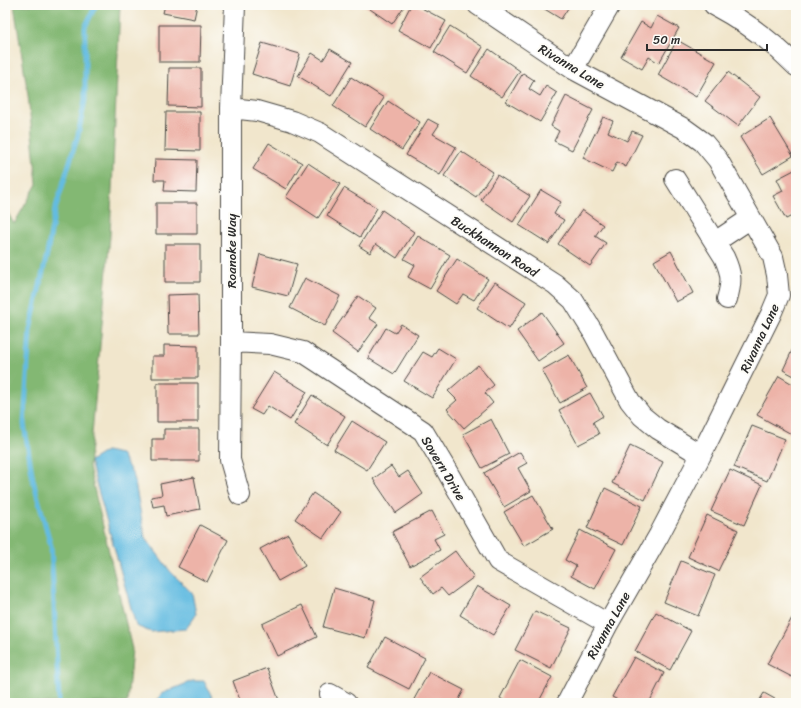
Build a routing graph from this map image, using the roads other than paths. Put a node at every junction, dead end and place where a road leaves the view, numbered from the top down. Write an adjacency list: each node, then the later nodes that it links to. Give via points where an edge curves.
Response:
1 (235, 5): 7 (street, Roanoke Way)
2 (478, 5): 6 (street, Rivanna Lane)
3 (610, 5): 6 (street)
4 (714, 5): 5 (street, via 757,31)
5 (796, 66)
6 (573, 69): 9 (street, Rivanna Lane, via 685,129 703,142 718,160)
7 (231, 108): 12 (street, Roanoke Way); 13 (street, Buckhannon Road, via 292,120 320,133 555,284 573,300 630,401 642,416 658,429)
8 (675, 179): 10 (street)
9 (751, 218): 10 (street); 13 (street, Rivanna Lane, via 773,257 779,295)
10 (715, 242): 11 (street, via 730,269 731,286)
11 (728, 299)
12 (231, 342): 14 (street, Roanoke Way, via 230,460); 15 (street, Sovern Drive, via 270,344 303,352 422,431 498,561)
13 (701, 455): 15 (street, Rivanna Lane)
14 (240, 495)
15 (608, 624): 16 (street, Rivanna Lane)
16 (567, 703)

